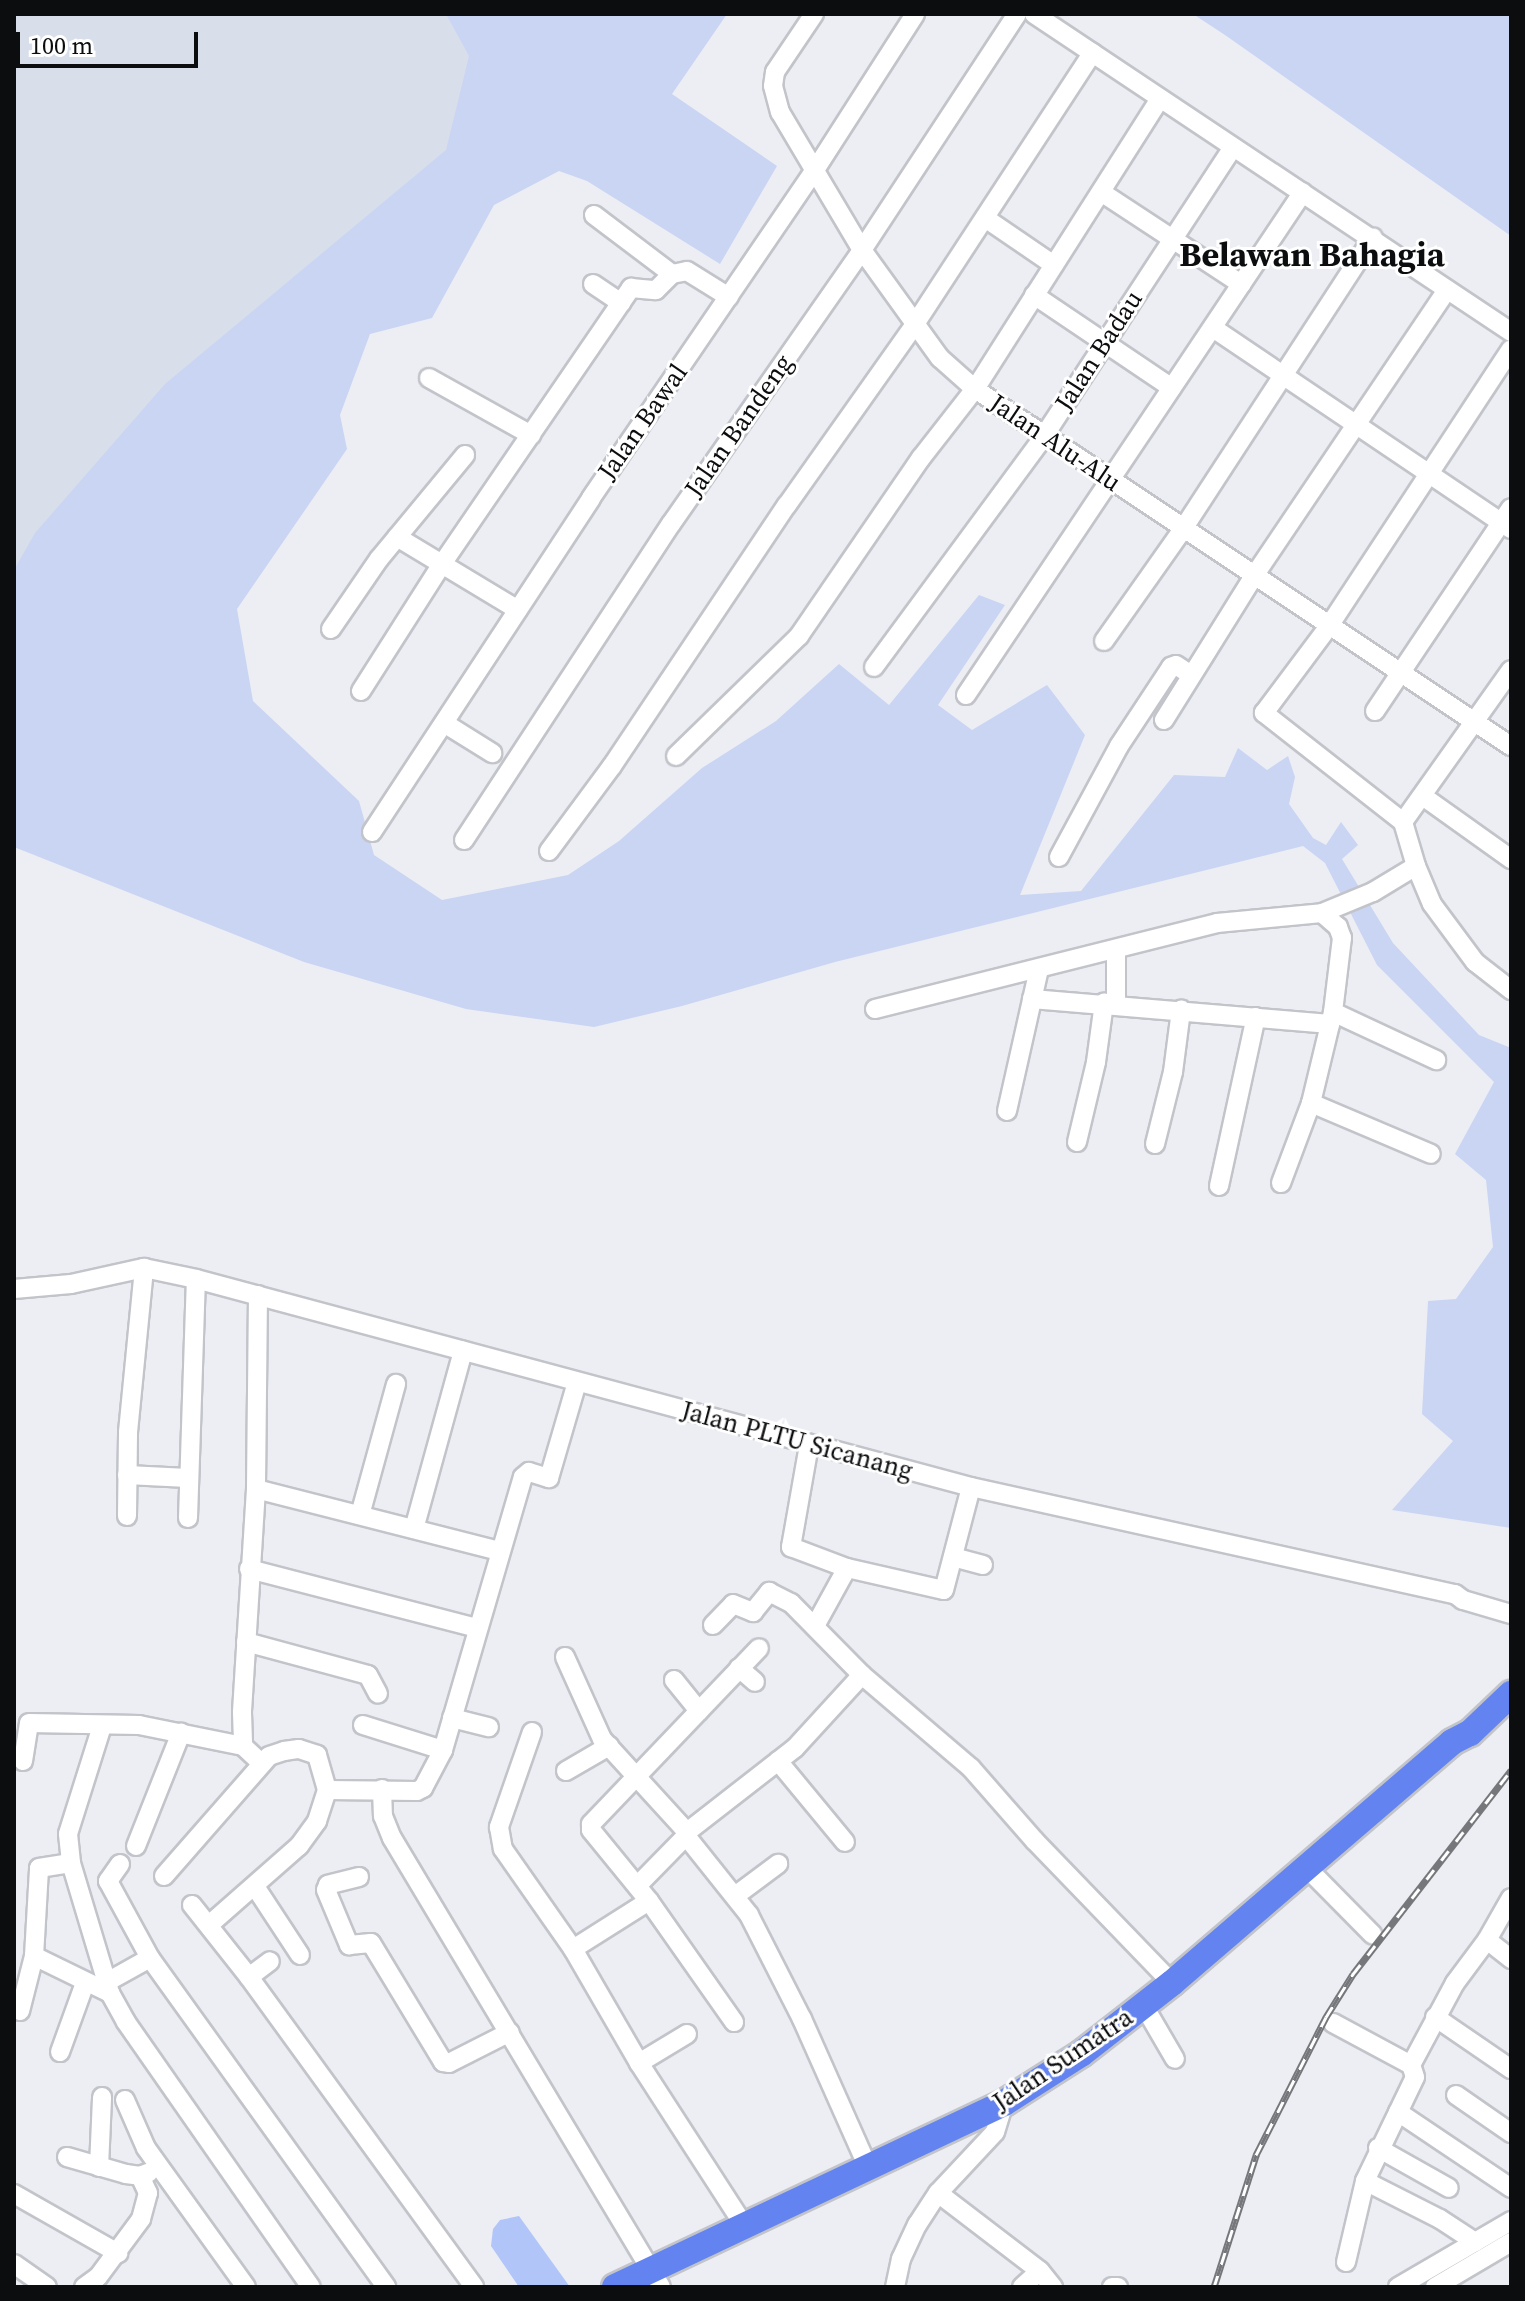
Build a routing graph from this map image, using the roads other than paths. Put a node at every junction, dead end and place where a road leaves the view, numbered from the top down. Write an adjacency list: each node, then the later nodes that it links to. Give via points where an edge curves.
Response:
1 (814, 14): 8 (street, Jalan Alu-Alu, via 782,58 773,86 780,112)
2 (915, 14): 8 (street, Jalan Bawal)
3 (1017, 14): 15 (street, Jalan Bandeng)
4 (1034, 14): 5 (street)
5 (1092, 53): 6 (street); 12 (street)
6 (1160, 99): 7 (street); 9 (street)
7 (1233, 147): 10 (street); 14 (street, Jalan Badau)
8 (815, 170): 15 (street, Jalan Alu-Alu); 22 (street, Jalan Bawal)
9 (1101, 192): 14 (street); 16 (street)
10 (1303, 192): 13 (street); 19 (street)
11 (594, 215): 17 (street)
12 (985, 218): 16 (street); 24 (street)
13 (1373, 238): 20 (street); 30 (street)
14 (1172, 239): 19 (street); 27 (street, Jalan Badau)
15 (862, 250): 24 (street, Jalan Alu-Alu); 64 (street, Jalan Bandeng, via 671,524)
16 (1054, 265): 21 (street)
17 (672, 274): 22 (street, via 692,272); 23 (street, via 656,290 633,286)
18 (593, 284): 23 (street)
19 (1241, 284): 25 (street)
20 (1447, 290): 26 (street); 33 (street)
21 (1034, 295): 27 (street); 32 (street)
22 (729, 297): 44 (street, Jalan Bawal)
23 (621, 303): 34 (street)
24 (915, 324): 32 (street, Jalan Alu-Alu, via 940,358); 65 (street)
25 (1213, 328): 30 (street); 31 (street)
26 (1511, 332)
27 (1104, 342): 31 (street); 35 (street, Jalan Badau)
28 (1511, 349): 37 (street)
29 (429, 378): 34 (street)
30 (1283, 378): 33 (street); 40 (street)
31 (1172, 388): 38 (street)
32 (975, 389): 35 (street, Jalan Alu-Alu); 60 (street, via 799,636)
33 (1355, 425): 37 (street); 43 (street)
34 (531, 435): 42 (street)
35 (1044, 436): 38 (street, Jalan Alu-Alu); 48 (street, Jalan Badau)
36 (465, 455): 41 (street)
37 (1429, 472): 39 (street); 45 (street)
38 (1112, 481): 40 (street, Jalan Alu-Alu); 53 (street)
39 (1508, 520): 50 (street)
40 (1183, 529): 43 (street, Jalan Alu-Alu); 47 (street)
41 (397, 537): 42 (street); 46 (street)
42 (442, 564): 44 (street); 52 (street)
43 (1254, 576): 45 (street, Jalan Alu-Alu); 51 (street)
44 (518, 610): 56 (street, Jalan Bawal)
45 (1329, 626): 50 (street, Jalan Alu-Alu); 62 (street, via 1264,713)
46 (331, 629)
47 (1104, 641)
48 (874, 667)
49 (1511, 670): 57 (street)
50 (1401, 674): 54 (street); 57 (street, Jalan Alu-Alu)
51 (1191, 675): 55 (street); 66 (street, via 1171,667 1119,746)
52 (361, 691)
53 (966, 695)
54 (1375, 711)
55 (1164, 720)
56 (444, 723): 59 (street); 63 (street, Jalan Bawal)
57 (1476, 724): 58 (street, Jalan Alu-Alu); 61 (street)
58 (1511, 746)
59 (492, 753)
60 (676, 756)
61 (1424, 797): 62 (street); 67 (street)
62 (1403, 822): 68 (street)
63 (372, 832)
64 (464, 840)
65 (549, 851)
66 (1059, 857)
67 (1511, 859)
68 (1416, 866): 69 (street); 72 (street, via 1432,904 1457,941)
69 (1328, 911): 70 (street, via 1217,923); 78 (street, via 1342,938)
70 (1116, 950): 71 (street); 74 (street)
71 (1039, 969): 73 (street); 75 (street)
72 (1511, 990)
73 (1032, 999): 74 (street); 81 (street)
74 (1110, 1003): 76 (street); 82 (street)
75 (875, 1009)
76 (1181, 1010): 77 (street); 83 (street)
77 (1256, 1017): 78 (street); 86 (street)
78 (1332, 1018): 79 (street); 80 (street)
79 (1436, 1060)
80 (1311, 1103): 84 (street); 85 (street)
81 (1007, 1111)
82 (1077, 1142)
83 (1155, 1144)
84 (1431, 1154)
85 (1281, 1183)
86 (1219, 1186)
87 (144, 1268): 88 (street, Jalan PLTU Sicanang); 89 (street, via 71,1284); 95 (street)
88 (196, 1279): 90 (street, Jalan PLTU Sicanang); 96 (street)
89 (14, 1289)
90 (258, 1295): 91 (street, Jalan PLTU Sicanang); 98 (street)
91 (463, 1351): 92 (street, Jalan PLTU Sicanang); 102 (street)
92 (577, 1382): 94 (street, Jalan PLTU Sicanang); 103 (street, via 553,1471 547,1479 529,1472 523,1477)
93 (396, 1384): 99 (street)
94 (809, 1445): 97 (street, Jalan PLTU Sicanang); 106 (street, via 791,1547)
95 (127, 1475): 96 (street); 100 (street)
96 (188, 1478): 101 (street)
97 (971, 1487): 104 (street); 108 (street, Jalan PLTU Sicanang)
98 (256, 1489): 99 (street); 107 (street)
99 (360, 1515): 102 (street)
100 (127, 1516)
101 (188, 1518)
102 (414, 1529): 103 (street)
103 (499, 1551): 113 (street)
104 (953, 1557): 105 (street); 106 (street, via 946,1586 938,1591)
105 (983, 1565)
106 (847, 1568): 112 (street)
107 (249, 1569): 113 (street); 114 (street)
108 (1455, 1594): 109 (street, Jalan PLTU Sicanang, via 1464,1591); 110 (street, Jalan PLTU Sicanang)
109 (1511, 1603)
110 (1511, 1614)
111 (713, 1625): 112 (street, via 733,1604 753,1612 769,1592 791,1603)
112 (815, 1626): 119 (street)
113 (477, 1628): 125 (street)
114 (246, 1642): 122 (street, via 368,1675); 132 (street)
115 (759, 1648): 117 (street)
116 (565, 1657): 133 (street, via 598,1733)
117 (739, 1668): 121 (street); 124 (street)
118 (1511, 1675): 131 (highway, Jalan Sumatra)
119 (861, 1676): 136 (street); 167 (street, via 971,1768)
120 (674, 1680): 124 (street)
121 (755, 1682)
122 (378, 1694)
123 (1511, 1694): 131 (highway, Jalan Sumatra, via 1470,1733)
124 (699, 1711): 139 (street)
125 (452, 1718): 128 (street); 134 (street)
126 (363, 1725): 134 (street)
127 (102, 1726): 130 (street, via 139,1725); 135 (street, via 29,1723); 145 (street, via 68,1834)
128 (489, 1727)
129 (532, 1732): 159 (street, via 498,1837)
130 (181, 1733): 132 (street); 144 (street)
131 (1452, 1742): 148 (highway, Jalan Sumatra)
132 (243, 1746): 137 (street)
133 (609, 1746): 138 (street); 139 (street)
134 (443, 1750): 140 (street, via 420,1790)
135 (23, 1761)
136 (778, 1761): 142 (street); 143 (street)
137 (262, 1764): 141 (street, via 284,1751 309,1751 321,1762); 149 (street)
138 (566, 1771)
139 (637, 1775): 142 (street); 152 (street, via 590,1826)
140 (382, 1789): 141 (street); 175 (street, via 383,1816 392,1838)
141 (327, 1790): 151 (street, via 311,1832)
142 (687, 1834): 152 (street); 153 (street)
143 (845, 1842)
144 (136, 1846)
145 (71, 1863): 161 (street, via 39,1868); 169 (street)
146 (120, 1864): 162 (street, via 108,1881)
147 (778, 1864): 153 (street)
148 (1306, 1867): 157 (street); 167 (highway, Jalan Sumatra)
149 (164, 1876)
150 (359, 1877): 175 (street, via 326,1890 349,1945 371,1943 443,2062)
151 (256, 1888): 156 (street); 160 (street)
152 (643, 1893): 159 (street); 173 (street)
153 (735, 1896): 192 (street, via 802,2019)
154 (1511, 1898): 158 (street)
155 (192, 1905): 156 (street)
156 (209, 1925): 165 (street)
157 (1373, 1935)
158 (1487, 1940): 163 (street); 172 (street)
159 (573, 1949): 179 (street)
160 (300, 1955)
161 (34, 1956): 166 (street); 168 (street)
162 (150, 1958): 169 (street); 212 (street)
163 (1511, 1959)
164 (270, 1961): 165 (street)
165 (249, 1977): 213 (street)
166 (85, 1983): 169 (street); 177 (street)
167 (1172, 1983): 170 (highway, Jalan Sumatra)
168 (20, 1986): 171 (street)
169 (109, 1988): 211 (street, via 126,2022)
170 (1144, 2006): 178 (street); 185 (highway, Jalan Sumatra)
171 (20, 2011)
172 (1435, 2017): 180 (street); 181 (street)
173 (734, 2022)
174 (1333, 2023): 180 (street)
175 (510, 2032): 207 (street)
176 (687, 2034): 179 (street)
177 (60, 2052)
178 (1175, 2059)
179 (639, 2063): 200 (street)
180 (1411, 2065): 186 (street, via 1415,2077)
181 (1511, 2069)
182 (1456, 2095): 187 (street)
183 (102, 2097): 190 (street)
184 (125, 2100): 191 (street, via 146,2148)
185 (1004, 2103): 192 (highway, Jalan Sumatra); 197 (street, via 995,2132)
186 (1398, 2112): 188 (street); 196 (street)
187 (1511, 2133)
188 (1378, 2148): 194 (street); 195 (street)
189 (67, 2157): 190 (street)
190 (99, 2167): 193 (street)
191 (162, 2167): 193 (street); 210 (street)
192 (868, 2167): 200 (highway, Jalan Sumatra)
193 (140, 2176): 203 (street, via 148,2198)
194 (1365, 2181): 201 (street); 204 (street)
195 (1449, 2188)
196 (1511, 2188)
197 (938, 2193): 206 (street); 215 (street, via 908,2243)
198 (14, 2194): 203 (street)
199 (1511, 2221): 201 (street)
200 (744, 2225): 207 (highway, Jalan Sumatra)
201 (1475, 2242): 218 (street)
202 (1511, 2242): 219 (street)
203 (118, 2253): 209 (street)
204 (1346, 2262)
205 (14, 2264): 208 (street)
206 (1040, 2271): 216 (street); 217 (street)
207 (656, 2278): 214 (highway, Jalan Sumatra)
208 (47, 2287)
209 (84, 2287)
210 (246, 2287)
211 (311, 2287)
212 (386, 2287)
213 (474, 2287)
214 (615, 2287)
215 (895, 2287)
216 (1022, 2287)
217 (1053, 2287)
218 (1398, 2287)
219 (1435, 2287)

